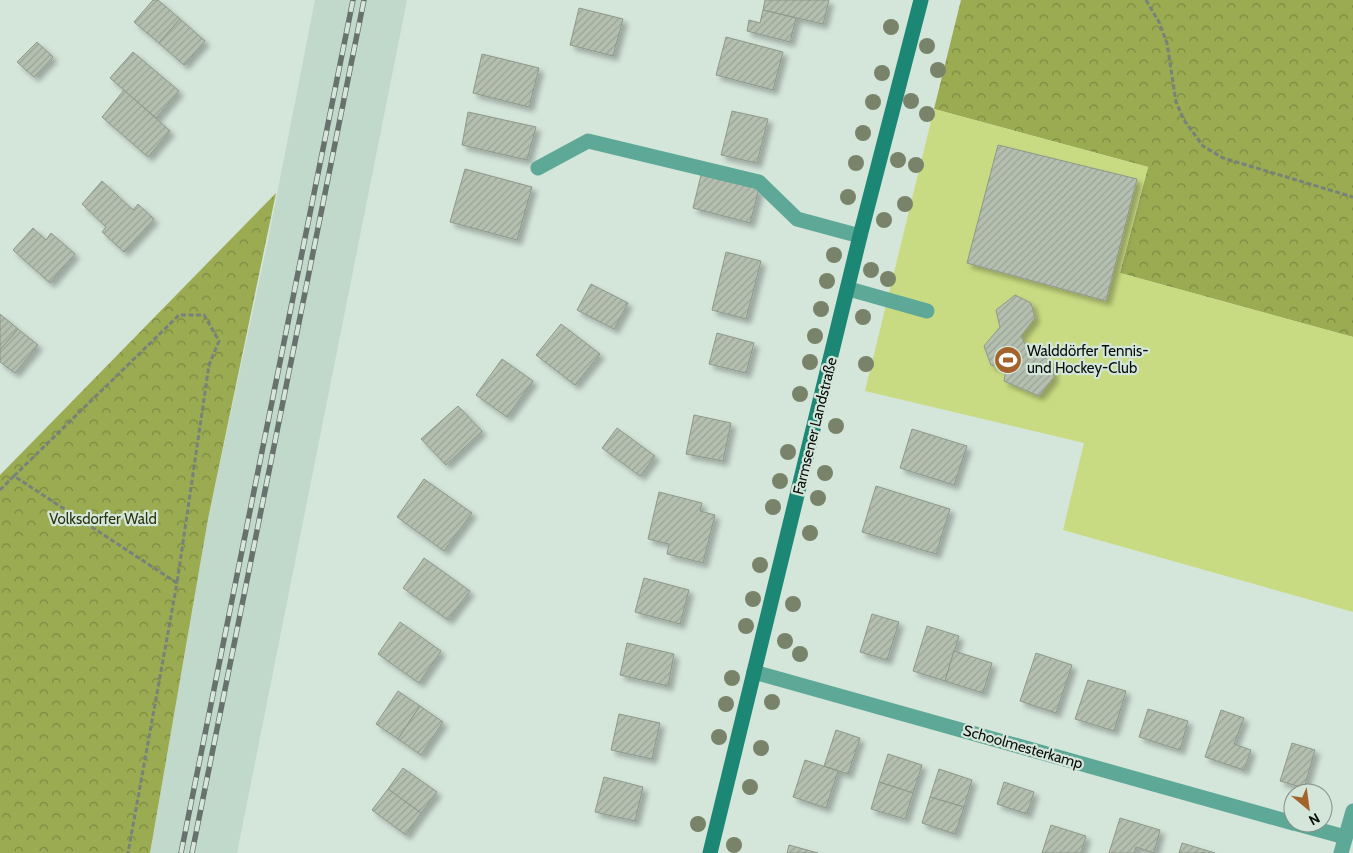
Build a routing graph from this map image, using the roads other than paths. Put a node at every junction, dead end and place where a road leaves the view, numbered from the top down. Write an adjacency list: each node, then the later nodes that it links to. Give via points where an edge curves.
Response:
1 (921, 0): 3 (main road, Farmsener Landstraße)
2 (538, 168): 3 (street, via 588,141 759,182 797,219)
3 (860, 236): 4 (main road, Farmsener Landstraße)
4 (849, 289): 5 (street); 6 (main road, Farmsener Landstraße)
5 (927, 311)
6 (754, 672): 8 (street, Schoolmesterkamp); 11 (main road, Farmsener Landstraße)
7 (1353, 811): 10 (street)
8 (1283, 820)
9 (1330, 833): 10 (street, Schoolmesterkamp)
10 (1345, 837): 12 (street)
11 (710, 853)
12 (1341, 853)

